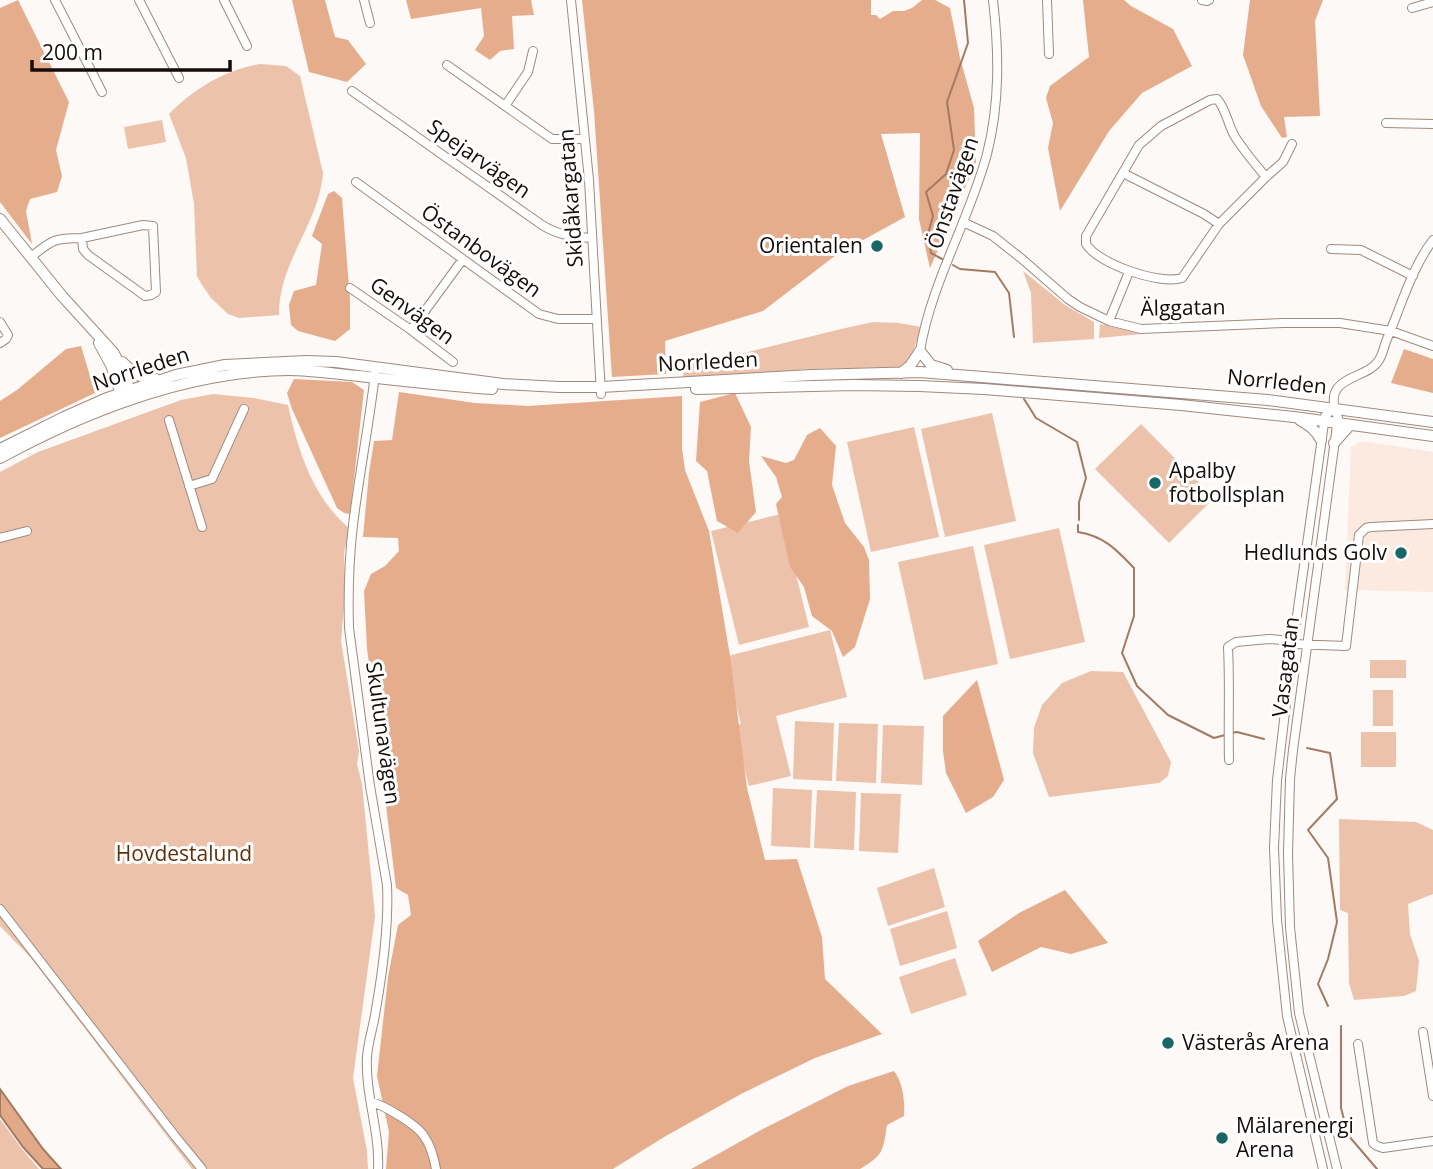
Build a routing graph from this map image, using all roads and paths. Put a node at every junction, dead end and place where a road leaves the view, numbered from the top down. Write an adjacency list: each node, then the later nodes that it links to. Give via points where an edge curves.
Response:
1 (55, 0): 19 (street)
2 (139, 0): 17 (street)
3 (224, 0): 13 (street)
4 (364, 0): 12 (street)
5 (571, 0): 23 (street, Skidåkargatan)
6 (993, 0): 29 (street, Önstavägen, via 998,73 993,126)
7 (1047, 0): 15 (street)
8 (1202, 0): 9 (street)
9 (1209, 0)
10 (1433, 2): 11 (street)
11 (1412, 8)
12 (370, 23)
13 (247, 46)
14 (533, 51): 20 (street, via 528,72)
15 (1049, 54)
16 (447, 65): 20 (street)
17 (179, 78)
18 (352, 91): 32 (street, Spejarvägen, via 542,225 565,235)
19 (102, 92)
20 (505, 106): 23 (street, via 552,139)
21 (1386, 124): 22 (street)
22 (1433, 124)
23 (584, 139): 32 (street, Skidåkargatan)
24 (1292, 144): 26 (street, via 1283,162)
25 (1123, 173): 26 (street, via 1139,145 1161,126 1217,99 1235,137); 30 (street); 37 (street, via 1086,236 1086,244 1100,258)
26 (1266, 177): 30 (street)
27 (355, 183): 36 (street, Östanbovägen)
28 (0, 219): 35 (main road)
29 (963, 222): 41 (street, Älggatan, via 993,236 1068,299); 48 (street, Önstavägen, via 926,320)
30 (1219, 224): 37 (street, via 1182,278)
31 (82, 237): 31 (street, via 88,255 145,296 156,292 153,226); 35 (street, via 53,240)
32 (592, 238): 40 (street, Skidåkargatan)
33 (1433, 240): 38 (street)
34 (1331, 249): 38 (street, via 1361,250)
35 (31, 257): 44 (main road)
36 (463, 259): 40 (street, Östanbovägen, via 539,314); 43 (street)
37 (1129, 272): 41 (street)
38 (1413, 275): 45 (street)
39 (350, 288): 43 (street, Genvägen)
40 (596, 319): 57 (street, Skidåkargatan)
41 (1109, 321): 45 (street, Älggatan, via 1141,329 1340,323)
42 (0, 322): 46 (street, via 8,335)
43 (411, 330): 50 (street, Genvägen)
44 (92, 331): 49 (main road); 58 (main road)
45 (1391, 331): 47 (street, Älggatan); 59 (street, via 1378,362 1336,391)
46 (0, 343)
47 (1433, 346)
48 (920, 351): 51 (main road); 53 (main road); 54 (main road, via 931,365)
49 (113, 352): 55 (main road, via 142,379); 58 (main road, via 127,377)
50 (453, 362)
51 (920, 372): 53 (main road, Norrleden); 54 (main road, Norrleden); 56 (main road)
52 (375, 373): 55 (main road, Norrleden, via 336,362 254,362); 57 (main road, Norrleden, via 491,389); 58 (main road, Norrleden, via 252,373); 84 (street, Skultunavägen, via 353,523 348,608 388,902 368,1053)
53 (901, 373): 57 (main road, Norrleden)
54 (963, 375): 59 (main road, Norrleden)
55 (161, 379): 58 (main road, Norrleden)
56 (919, 386): 57 (main road, Norrleden); 61 (main road, Norrleden)
57 (601, 390)
58 (121, 396): 70 (main road, Norrleden, via 64,417); 71 (main road, Norrleden)
59 (1334, 408): 63 (street, Vasagatan); 64 (street, Vasagatan); 65 (main road, Norrleden)
60 (244, 409): 72 (street, via 212,479)
61 (1294, 417): 63 (main road, Norrleden); 68 (main road, via 1311,426)
62 (169, 420): 72 (street)
63 (1325, 421): 64 (main road, Norrleden); 68 (street, Vasagatan)
64 (1337, 422): 66 (main road, Norrleden); 69 (street, Vasagatan)
65 (1433, 422)
66 (1350, 425): 67 (main road, Norrleden); 69 (main road)
67 (1433, 436)
68 (1321, 440): 77 (street, Vasagatan)
69 (1334, 443): 78 (street, Vasagatan)
70 (0, 449)
71 (0, 458)
72 (189, 486): 74 (street)
73 (1433, 524): 78 (street, via 1362,531 1346,646)
74 (202, 527)
75 (27, 531): 76 (street)
76 (0, 538)
77 (1293, 644): 78 (street); 79 (street, Vasagatan, via 1269,639 1228,647); 89 (street, Vasagatan, via 1277,780 1277,920 1287,1016)
78 (1306, 645): 90 (street, Vasagatan, via 1290,779 1290,927 1302,1030)
79 (1229, 760)
80 (0, 909): 86 (street)
81 (1423, 1032): 83 (street)
82 (1358, 1044): 85 (street, via 1373,1143 1383,1148)
83 (1433, 1096)
84 (371, 1102): 87 (street, Skultunavägen); 88 (street, via 387,1108 424,1136)
85 (1433, 1142)
86 (202, 1169)
87 (378, 1169)
88 (436, 1169)
89 (1323, 1169)
90 (1337, 1169)

